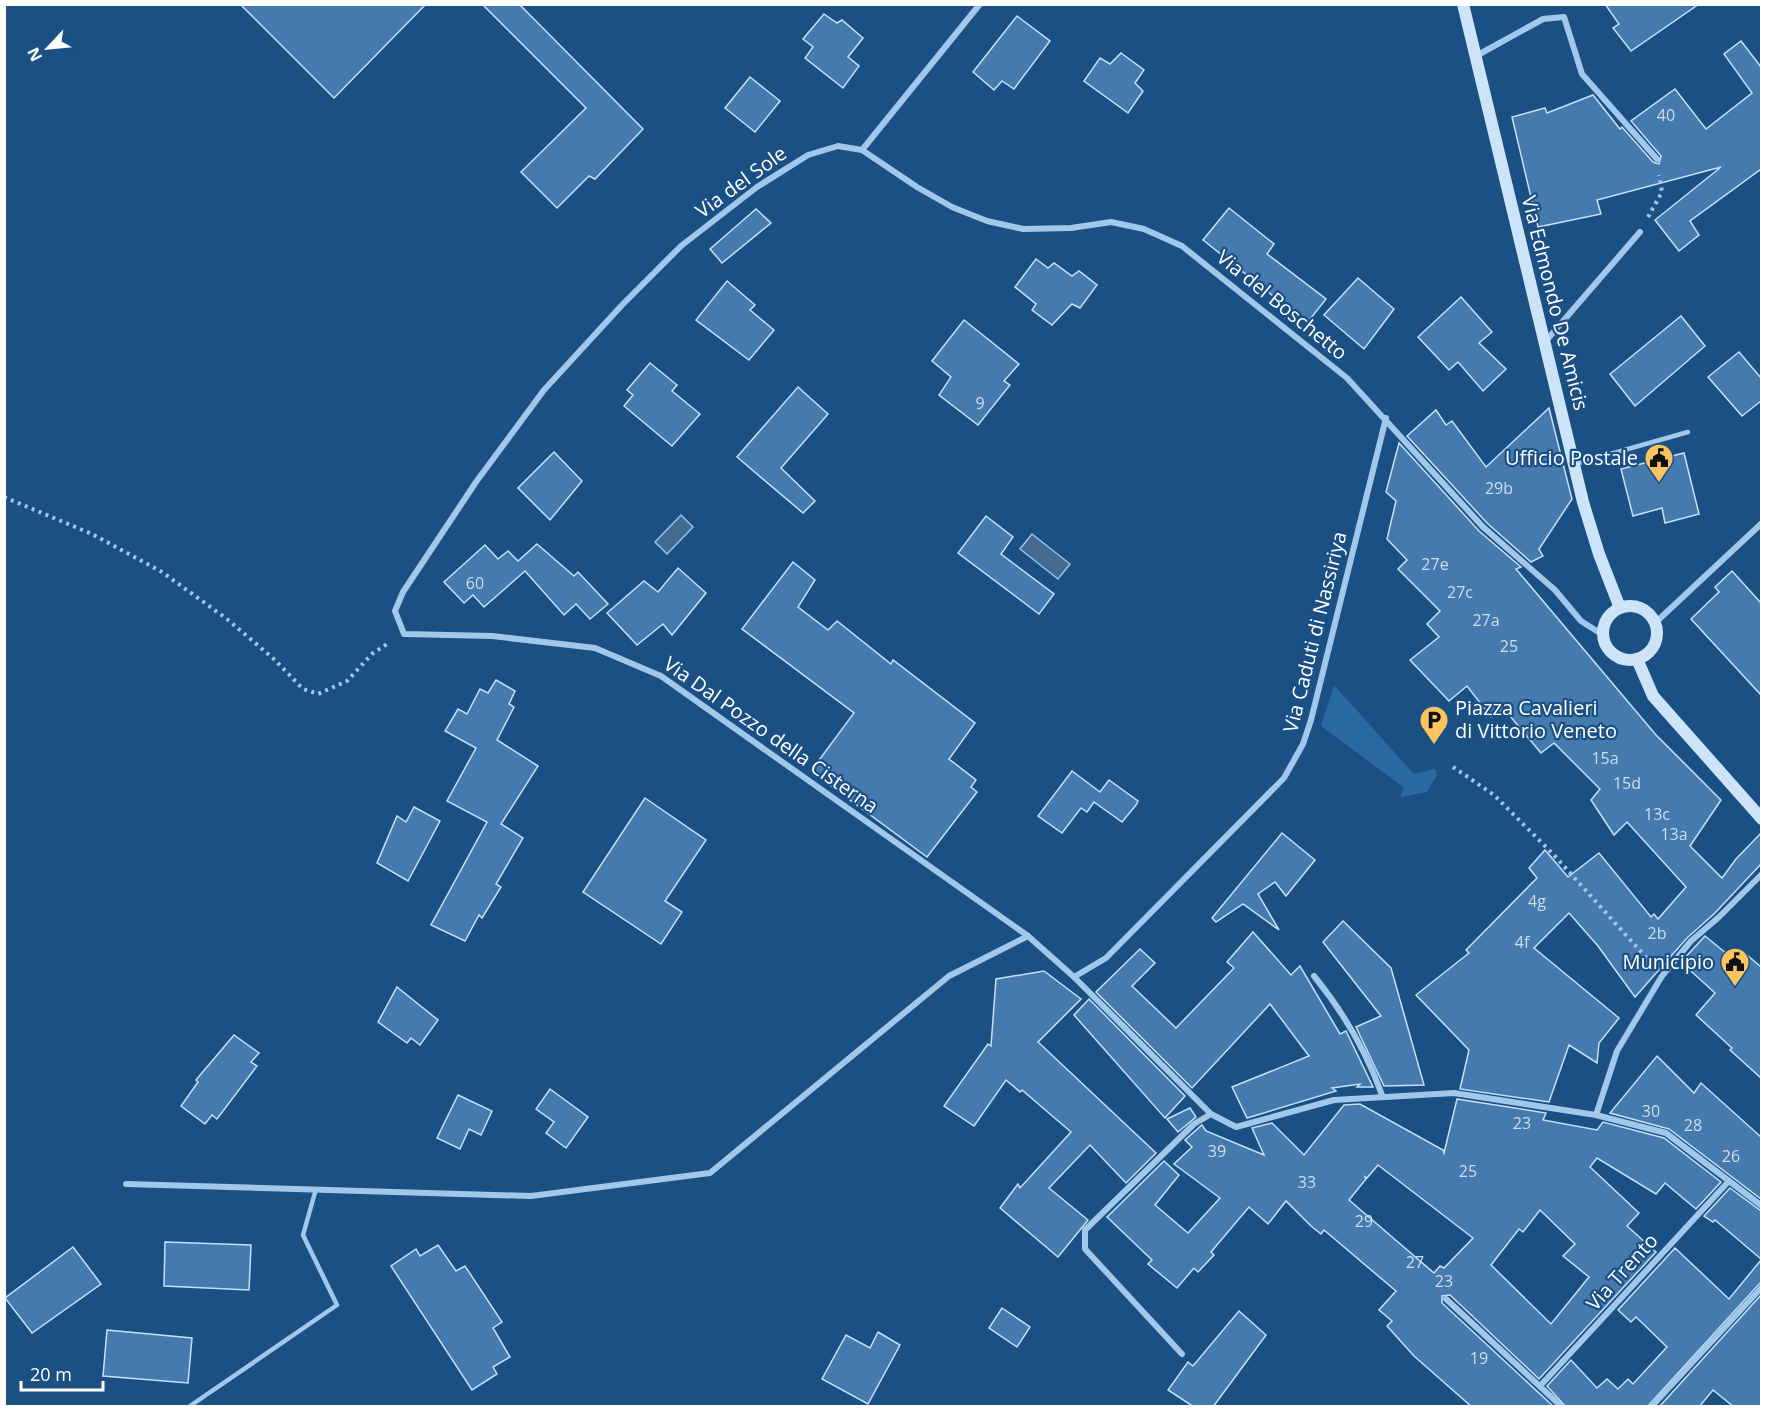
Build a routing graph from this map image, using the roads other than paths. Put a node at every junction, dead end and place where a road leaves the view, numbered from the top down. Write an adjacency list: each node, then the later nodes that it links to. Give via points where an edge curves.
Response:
1 (980, 4): 4 (street)
2 (1463, 4): 3 (street, Via Edmondo De Amicis)
3 (1476, 56): 5 (street, via 1543,19 1564,16 1582,74); 7 (street, Via Edmondo De Amicis)
4 (862, 150): 8 (street, Via del Boschetto, via 952,207 987,221 1023,229 1111,222 1144,229 1182,246 1347,378); 14 (street, Via del Sole, via 838,147 808,155 757,187 681,246 622,305 544,390 470,491 403,592 395,611)
5 (1657, 159)
6 (1640, 232): 7 (street)
7 (1545, 343): 10 (street, Via Edmondo De Amicis)
8 (1386, 418): 15 (street, Via del Boschetto, via 1483,527 1555,590 1581,621); 21 (street, Via Caduti di Nassiriya, via 1303,744 1284,778 1106,958)
9 (1688, 432): 10 (lane)
10 (1575, 464): 12 (street, Via Edmondo De Amicis, via 1599,554)
11 (1761, 524): 13 (street)
12 (1620, 608): 13 (street, via 1641,608); 15 (street, via 1607,618)
13 (1655, 623): 16 (street, via 1656,641 1646,655)
14 (404, 633): 19 (street, Via Dal Pozzo della Cisterna, via 492,636 595,648 661,676)
15 (1603, 635): 16 (street, via 1611,652)
16 (1637, 659): 17 (street, via 1653,696)
17 (1761, 819)
18 (1761, 874): 24 (street, via 1691,941 1662,976 1617,1051)
19 (1029, 936): 21 (street, Via Dal Pozzo della Cisterna); 27 (street, via 949,976 710,1173 531,1196)
20 (1314, 976): 22 (street, via 1342,1011 1370,1061)
21 (1074, 977): 23 (street, Via Dal Pozzo della Cisterna)
22 (1382, 1095): 23 (street, Via Dal Pozzo della Cisterna, via 1334,1100 1236,1127); 24 (street, Via Dal Pozzo della Cisterna, via 1454,1092)
23 (1211, 1114): 31 (street, via 1194,1124 1085,1230 1085,1249)
24 (1596, 1115): 25 (street, Via Dal Pozzo della Cisterna, via 1666,1133)
25 (1729, 1180): 28 (street, Via Dal Pozzo della Cisterna); 32 (street, Via Trento)
26 (126, 1184): 27 (street)
27 (316, 1189): 33 (lane, via 303,1235 337,1305)
28 (1761, 1206)
29 (1761, 1287): 35 (street)
30 (1446, 1299): 32 (street)
31 (1182, 1354)
32 (1540, 1386): 34 (street)
33 (190, 1407)
34 (1561, 1407)
35 (1652, 1407)

